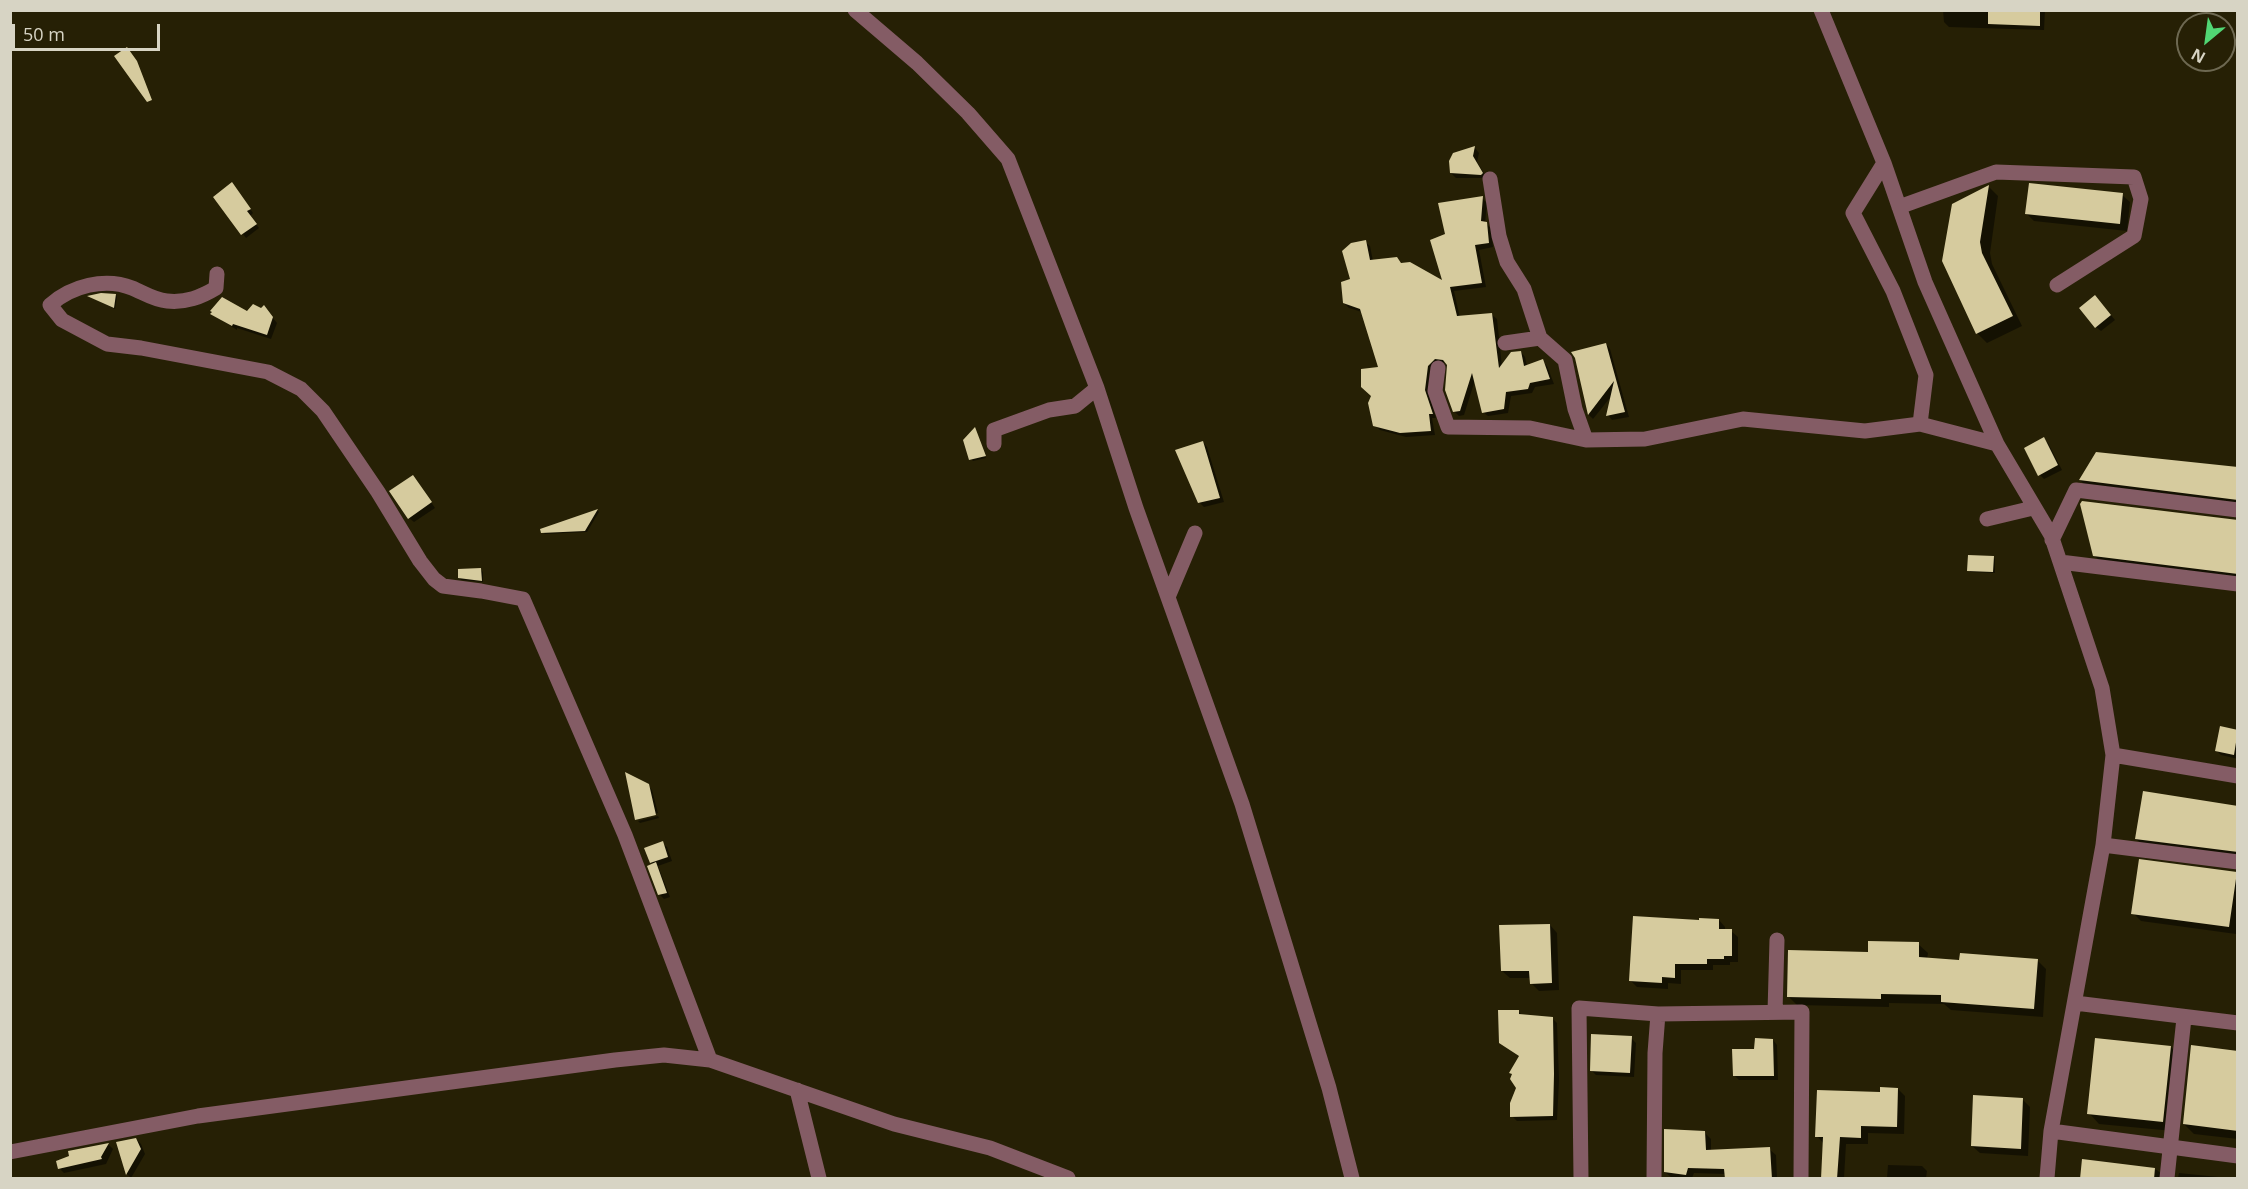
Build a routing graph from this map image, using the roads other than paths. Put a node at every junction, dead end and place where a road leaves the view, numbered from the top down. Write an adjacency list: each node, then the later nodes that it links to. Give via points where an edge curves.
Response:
1 (855, 10): 11 (street, via 969,113 1008,159)
2 (1821, 10): 3 (street)
3 (1884, 164): 5 (street); 12 (street, via 1853,213 1893,291 1926,375)
4 (1490, 179): 8 (street, via 1507,262 1524,289)
5 (1899, 207): 7 (street, via 1996,172 2134,177 2141,199 2134,236); 15 (street, via 1924,282)
6 (217, 274): 34 (street, via 216,288 196,299 168,301 112,282 62,295 50,305 62,320 107,344 268,372 301,389 322,411 434,579 443,586 523,599 625,835)
7 (2057, 285)
8 (1540, 338): 9 (street); 13 (street, via 1565,360)
9 (1505, 343)
10 (1438, 368): 13 (street, via 1435,391 1448,428 1530,428)
11 (1097, 388): 14 (street, via 1075,406 1049,410 994,430); 23 (street)
12 (1920, 424): 13 (street, via 1865,431 1743,419 1645,439); 15 (street)
13 (1586, 440)
14 (994, 444)
15 (1997, 444): 16 (street)
16 (2033, 508): 18 (street); 20 (street)
17 (2238, 510): 20 (street, via 2076,490)
18 (1987, 519)
19 (1195, 533): 23 (street)
20 (2052, 540): 21 (street)
21 (2060, 562): 22 (street); 24 (street, via 2102,688)
22 (2238, 584)
23 (1168, 597): 42 (street, via 1242,804 1329,1088)
24 (2112, 755): 25 (street); 26 (street)
25 (2238, 776)
26 (2103, 845): 27 (street); 29 (street)
27 (2238, 861)
28 (1777, 940): 30 (street)
29 (2075, 1003): 32 (street); 36 (street)
30 (1775, 1012): 31 (street); 45 (street, via 1802,1012)
31 (1658, 1014): 43 (street, via 1579,1008); 44 (street)
32 (2184, 1018): 33 (street); 37 (street)
33 (2238, 1023)
34 (710, 1060): 35 (street); 38 (street, via 664,1056 615,1060 198,1116)
35 (797, 1090): 40 (street); 41 (street, via 894,1124 990,1148)
36 (2051, 1131): 37 (street); 46 (street)
37 (2170, 1147): 39 (street); 47 (street)
38 (10, 1152)
39 (2238, 1156)
40 (819, 1179)
41 (1068, 1179)
42 (1352, 1179)
43 (1581, 1179)
44 (1654, 1179)
45 (1801, 1179)
46 (2047, 1179)
47 (2167, 1179)

